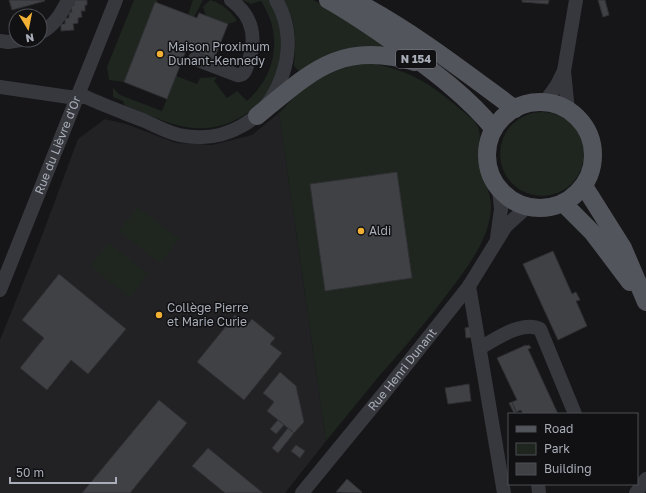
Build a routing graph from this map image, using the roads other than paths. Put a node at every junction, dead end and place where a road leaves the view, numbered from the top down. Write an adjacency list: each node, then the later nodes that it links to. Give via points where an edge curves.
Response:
1 (68, 0): 8 (street, via 61,15)
2 (116, 0): 13 (street, Rue du Lièvre d'Or)
3 (231, 0): 9 (street, via 245,14 253,33 253,51 244,73 240,76)
4 (276, 0): 17 (street, via 286,26 287,56 280,83)
5 (328, 0): 10 (main road, N 154, via 379,32)
6 (353, 0): 15 (main road, N 154, via 431,48)
7 (576, 0): 11 (street)
8 (48, 28)
9 (195, 59)
10 (430, 69): 17 (main road, via 404,59 379,55 340,59 312,72); 18 (main road, N 154, via 480,112)
11 (564, 71): 14 (street); 16 (street)
12 (0, 87): 13 (street)
13 (78, 98): 17 (street, via 86,97 172,133 187,136 223,134); 25 (street, Rue du Lièvre d'Or)
14 (544, 103): 15 (main road, via 529,104); 16 (main road, via 557,105)
15 (515, 109): 18 (main road)
16 (568, 111): 19 (main road, via 581,122 590,137 593,154 591,171)
17 (257, 116)
18 (494, 129): 20 (main road, via 488,144 487,160 491,175)
19 (584, 186): 21 (main road); 26 (main road, via 623,248)
20 (499, 189): 22 (main road, via 512,200); 23 (street, via 501,209)
21 (563, 204): 22 (main road, via 545,208); 27 (main road, via 593,232)
22 (527, 207): 23 (street, Rue Henri Dunant, via 506,226)
23 (496, 242): 24 (street, Rue Henri Dunant)
24 (469, 286): 28 (street); 31 (street, Rue Henri Dunant)
25 (0, 290)
26 (646, 302)
27 (646, 305)
28 (480, 348): 29 (street, via 518,328 534,326 540,329); 32 (street)
29 (575, 413)
30 (646, 479): 33 (street)
31 (302, 493)
32 (504, 493)
33 (636, 493)

